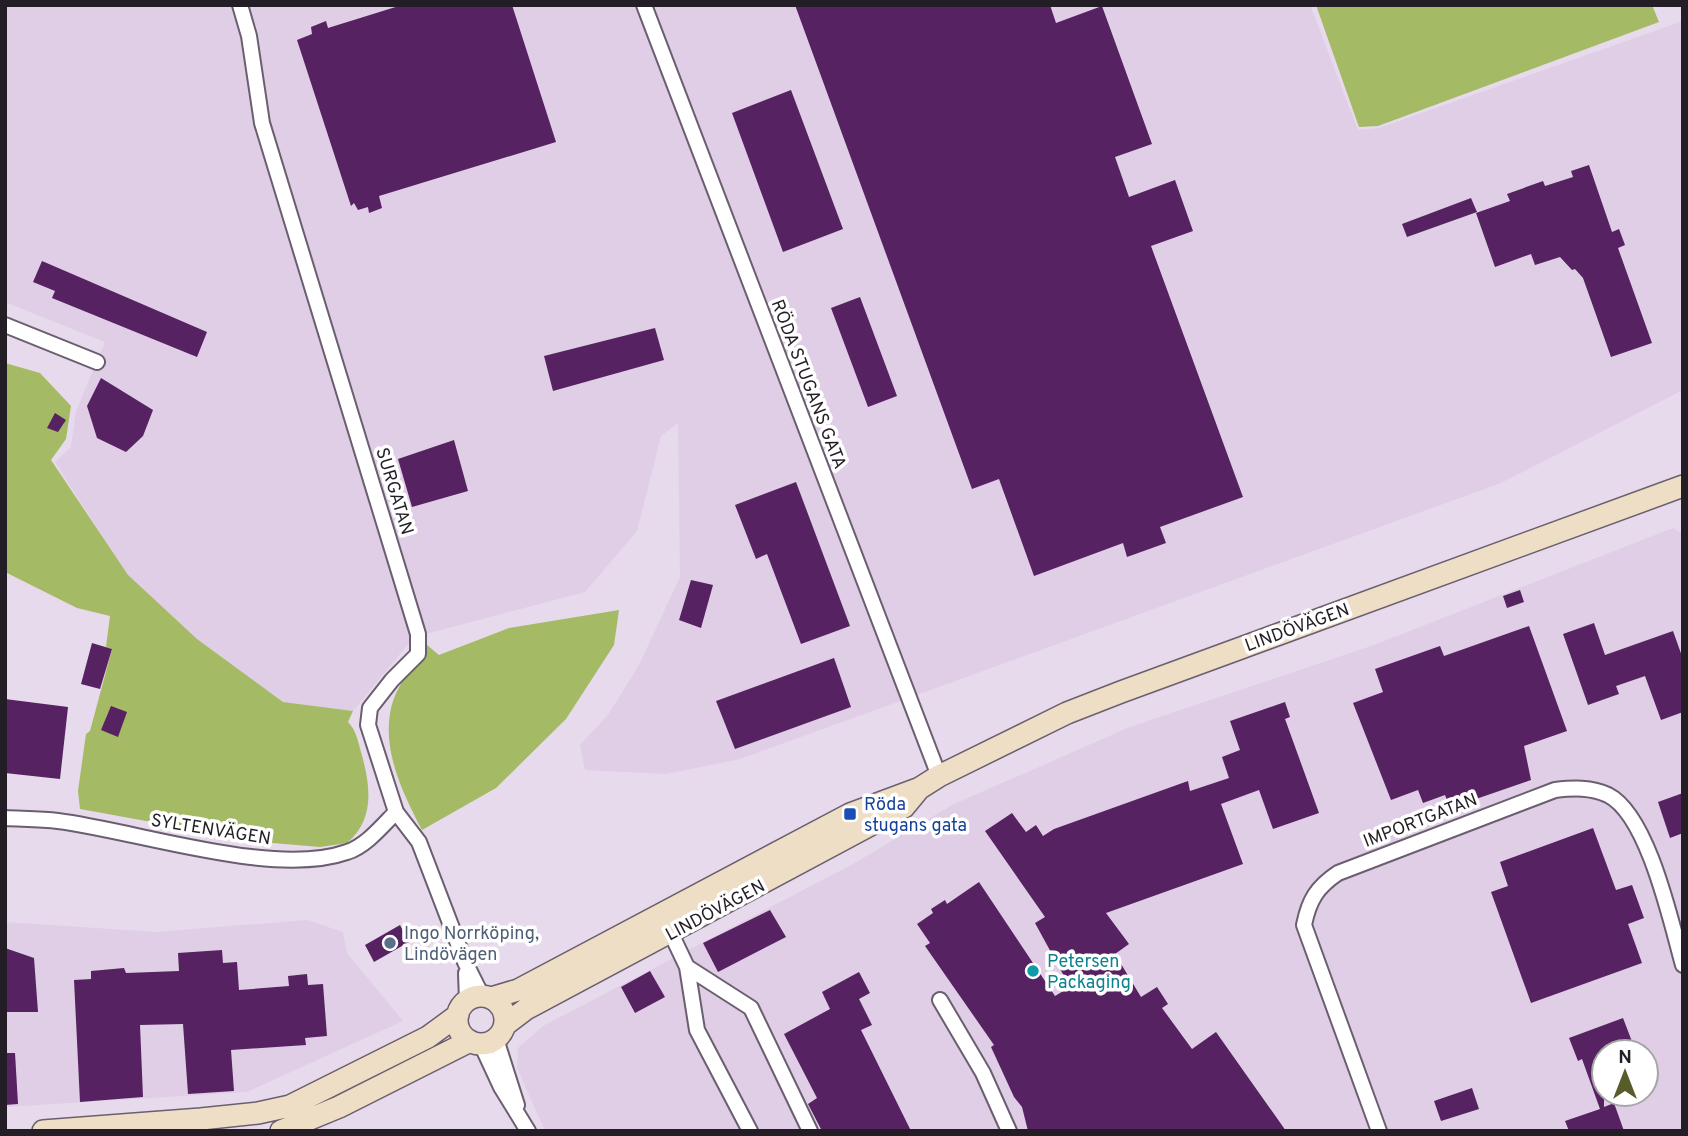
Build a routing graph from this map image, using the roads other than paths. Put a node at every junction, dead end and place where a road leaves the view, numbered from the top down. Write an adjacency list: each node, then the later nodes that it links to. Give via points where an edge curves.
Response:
1 (240, 5): 7 (street, SURGATAN, via 262,123 418,634 418,654 370,708 368,725)
2 (644, 5): 6 (street, RÖDA STUGANS GATA)
3 (5, 325): 4 (street)
4 (97, 362)
5 (1683, 486): 6 (main road, LINDÖVÄGEN, via 1067,713)
6 (939, 776): 9 (main road, LINDÖVÄGEN, via 920,788 850,814)
7 (396, 812): 8 (street, SYLTENVÄGEN, via 350,852 320,860 278,860 58,821); 13 (street, SURGATAN, via 419,842 465,962)
8 (5, 818)
9 (666, 924): 11 (street); 13 (main road, LINDÖVÄGEN, via 518,990); 14 (main road, LINDÖVÄGEN)
10 (1683, 965): 21 (street, IMPORTGATAN, via 1644,842 1626,809 1608,795 1581,788 1555,790 1338,873 1320,885 1308,905 1304,925)
11 (687, 967): 18 (street, via 697,1030); 19 (street, via 751,1008)
12 (940, 1000): 20 (street, via 984,1073)
13 (474, 1003): 14 (main road, via 460,1031); 14 (main road, via 503,1009); 15 (main road, LINDÖVÄGEN, via 428,1037 290,1106 201,1119)
14 (488, 1037): 16 (main road, LINDÖVÄGEN); 17 (street, via 501,1087)
15 (43, 1131)
16 (281, 1131)
17 (528, 1131)
18 (750, 1131)
19 (810, 1131)
20 (1009, 1131)
21 (1379, 1131)

